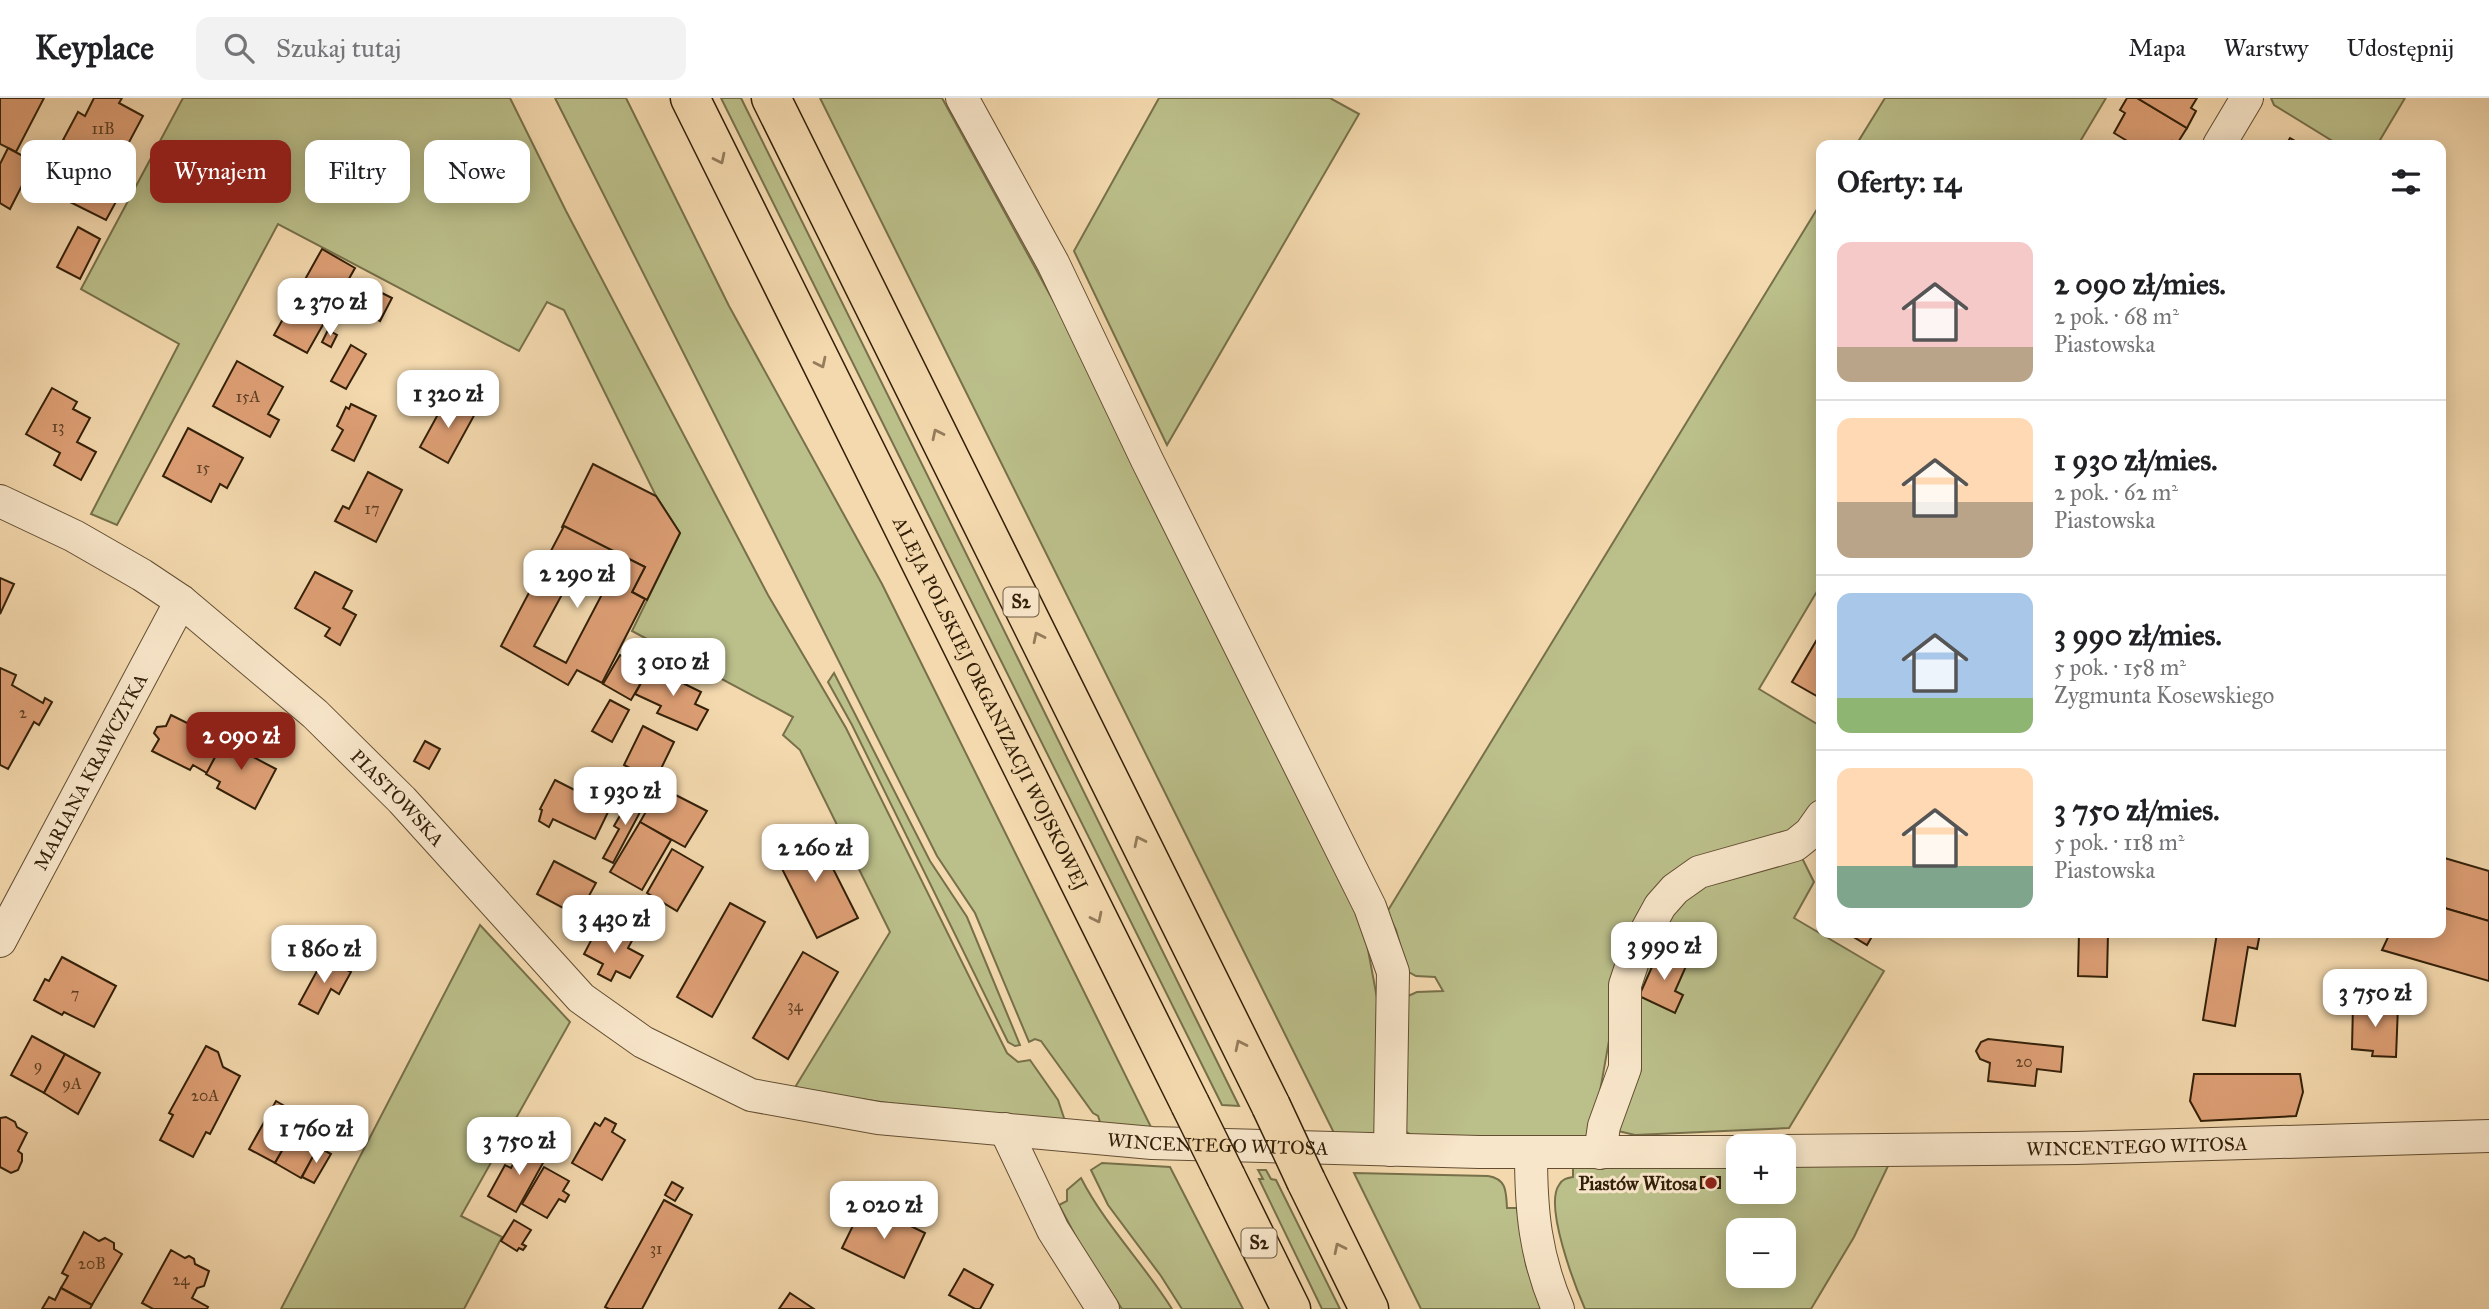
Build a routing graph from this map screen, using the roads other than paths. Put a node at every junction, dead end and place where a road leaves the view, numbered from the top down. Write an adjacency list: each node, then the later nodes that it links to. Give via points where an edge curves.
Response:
1 (690, 98): 19 (highway, ALEJA POLSKIEJ ORGANIZACJI WOJSKOWEJ / S2, one-way to 19, bridge)
2 (771, 98): 20 (highway, S2, one-way to 2, bridge)
3 (962, 98): 13 (street, via 1053,263 1370,907 1393,972)
4 (2247, 98): 5 (street)
5 (2222, 140)
6 (0, 500): 7 (street, PIASTOWSKA, via 74,536)
7 (181, 601): 9 (street, MARIANA KRAWCZYKA); 10 (street, PIASTOWSKA, via 315,714 393,790 581,998 625,1031)
8 (1816, 824): 17 (street, via 1795,845 1699,872 1660,906 1632,958 1625,985 1625,1068 1604,1126)
9 (0, 941)
10 (706, 1074): 11 (street, WINCENTEGO WITOSA, via 751,1095 844,1113)
11 (1005, 1129): 13 (street, WINCENTEGO WITOSA, via 1171,1144); 18 (street, via 1053,1230)
12 (2489, 1136): 14 (street, WINCENTEGO WITOSA)
13 (1390, 1150): 16 (street, WINCENTEGO WITOSA)
14 (1796, 1151)
15 (1726, 1152): 17 (street, WINCENTEGO WITOSA)
16 (1531, 1153): 17 (street, WINCENTEGO WITOSA); 21 (street, via 1533,1228)
17 (1600, 1153)
18 (1103, 1309)
19 (1291, 1309)
20 (1369, 1309)
21 (1558, 1309)

